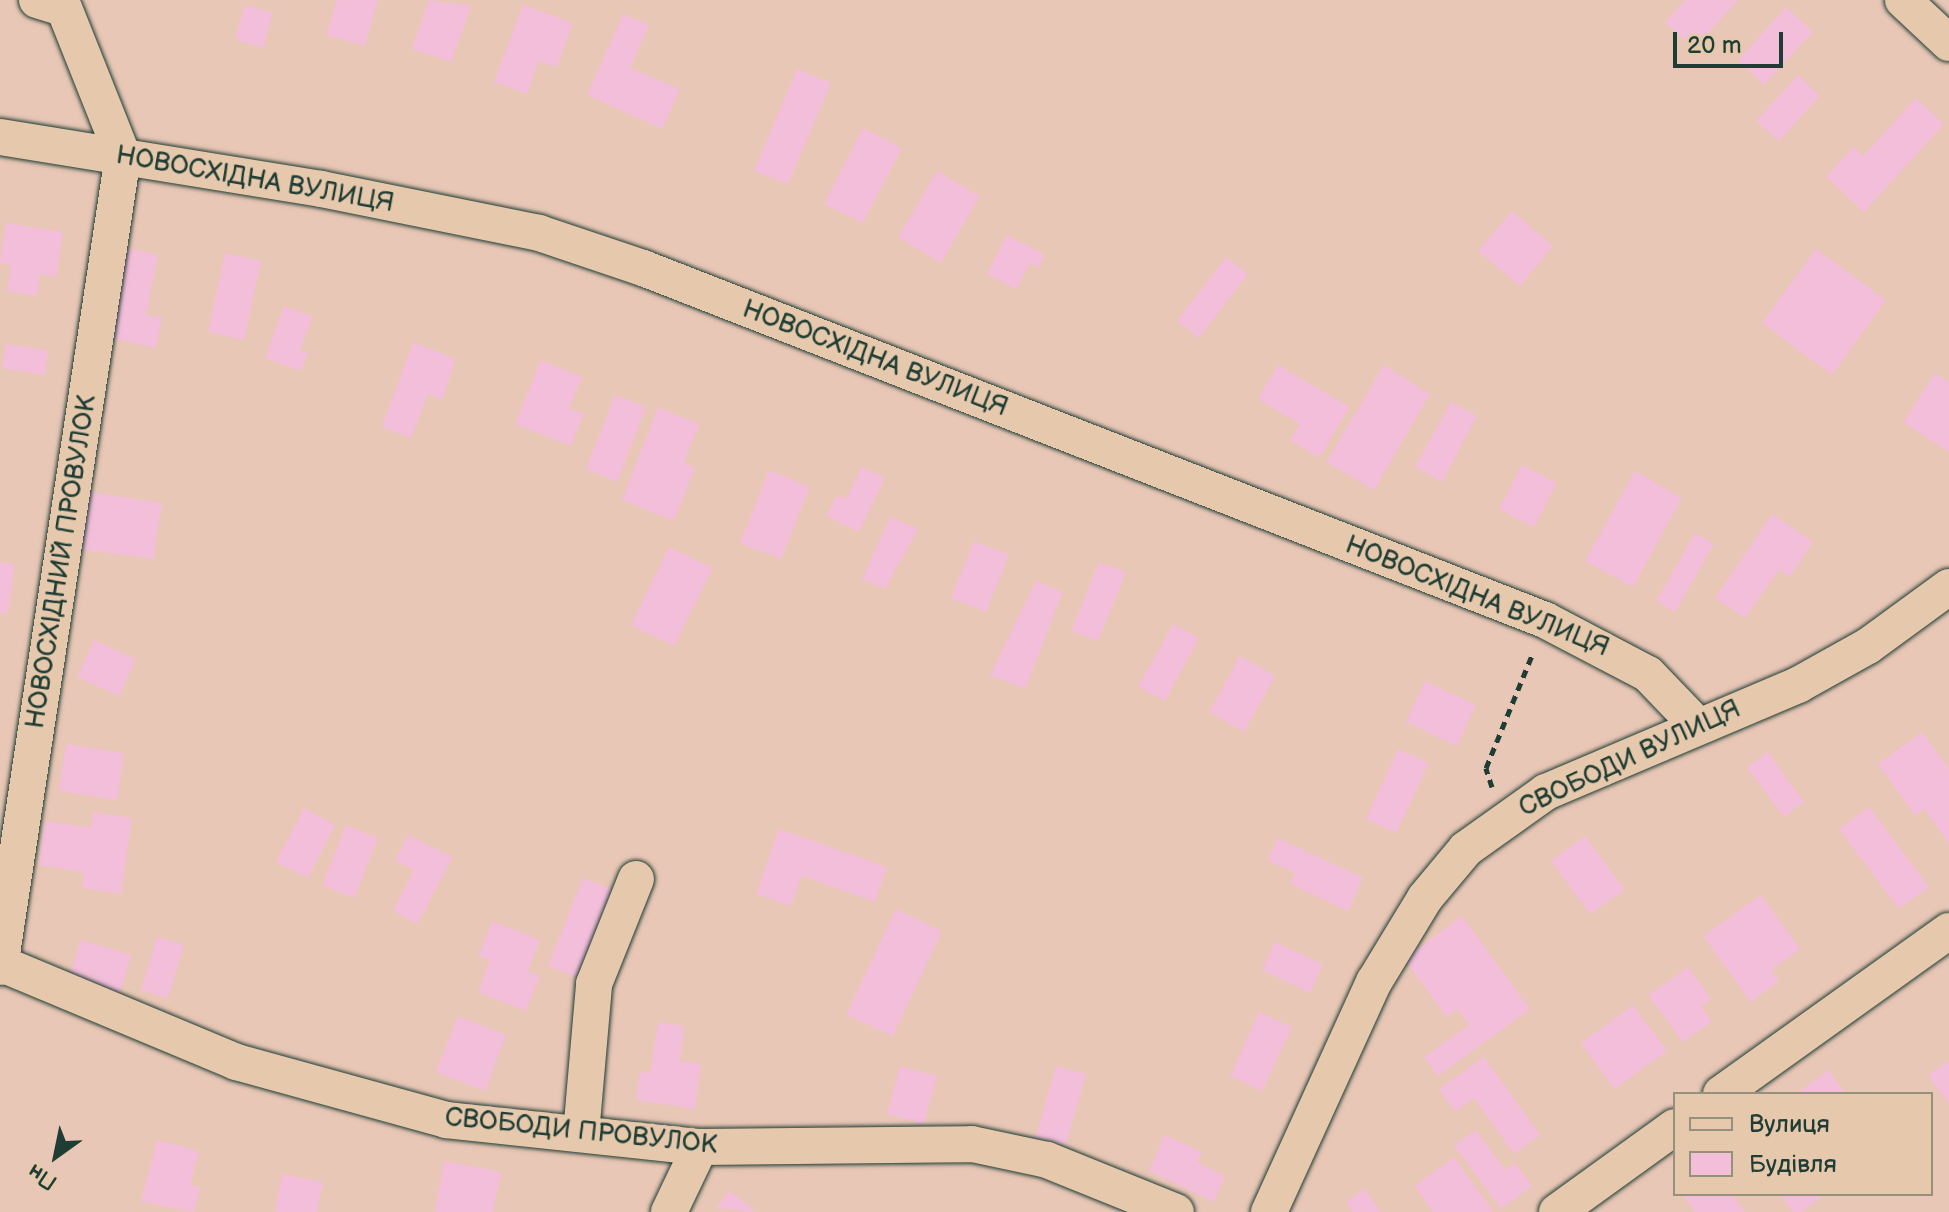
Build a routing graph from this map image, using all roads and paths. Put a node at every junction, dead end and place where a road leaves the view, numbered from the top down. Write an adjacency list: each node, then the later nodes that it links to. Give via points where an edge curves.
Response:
1 (37, 0): 5 (street, via 64,8)
2 (1903, 0): 3 (street)
3 (1949, 43)
4 (0, 137): 5 (street, НОВОСХІДНА ВУЛИЦЯ)
5 (123, 156): 7 (street, НОВОСХІДНА ВУЛИЦЯ, via 539,233); 9 (street, НОВОСХІДНИЙ ПРОВУЛОК)
6 (1949, 587): 8 (street, СВОБОДИ ВУЛИЦЯ, via 1868,646 1798,685)
7 (1545, 620): 8 (street, НОВОСХІДНА ВУЛИЦЯ, via 1648,674); 10 (path, via 1486,768)
8 (1697, 725): 10 (street, СВОБОДИ ВУЛИЦЯ, via 1546,792)
9 (15, 772): 13 (street, НОВОСХІДНИЙ ПРОВУЛОК)
10 (1503, 819): 20 (street, СВОБОДИ ВУЛИЦЯ, via 1466,849 1425,898 1382,970)
11 (636, 879): 16 (street, via 594,984)
12 (1949, 931): 14 (street)
13 (1, 966): 16 (street, СВОБОДИ ПРОВУЛОК, via 236,1062 340,1095 446,1120)
14 (1724, 1092)
15 (1673, 1128): 21 (street)
16 (581, 1134): 17 (street, СВОБОДИ ПРОВУЛОК)
17 (700, 1147): 18 (street); 19 (street, СВОБОДИ ПРОВУЛОК, via 972,1144 1047,1160)
18 (669, 1212)
19 (1176, 1212)
20 (1269, 1212)
21 (1557, 1212)

